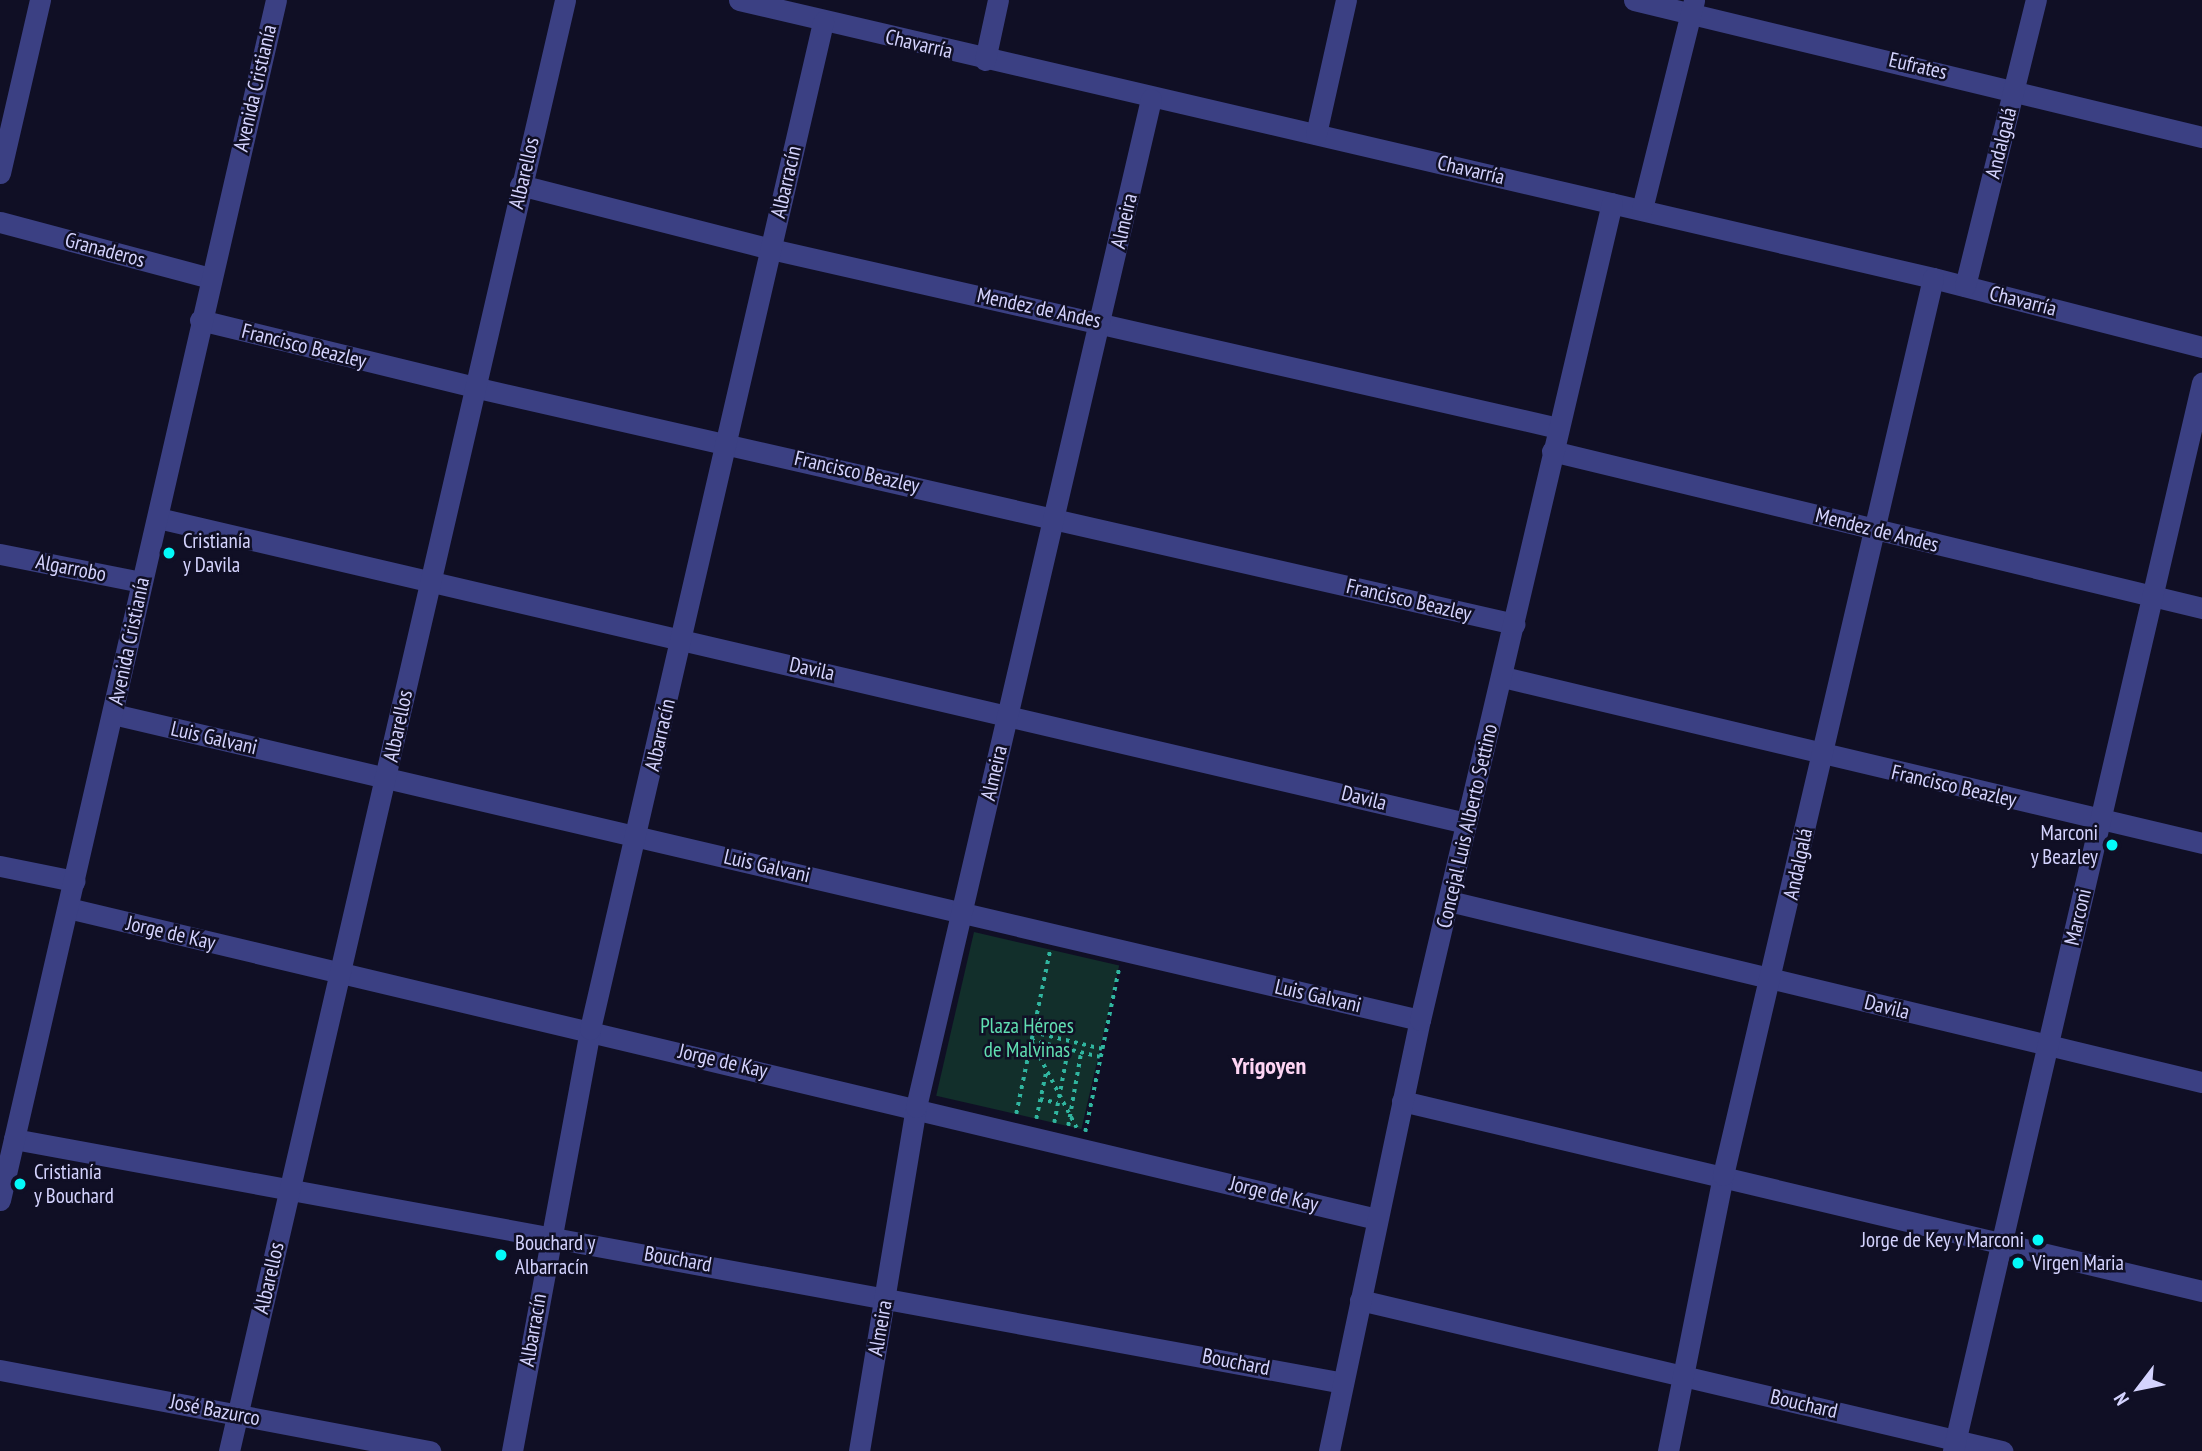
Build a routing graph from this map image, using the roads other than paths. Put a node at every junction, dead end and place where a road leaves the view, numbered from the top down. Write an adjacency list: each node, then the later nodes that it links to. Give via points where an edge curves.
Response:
1 (40, 0): 16 (street)
2 (276, 0): 22 (street, Avenida Cristianía)
3 (565, 0): 17 (street, Albarellos)
4 (740, 0): 10 (street, Chavarría)
5 (998, 0): 11 (street)
6 (1346, 0): 14 (street)
7 (1634, 0): 9 (street, Eufrates)
8 (2036, 0): 12 (street, Andalgalá)
9 (1692, 7): 12 (street, Eufrates); 19 (street)
10 (823, 22): 11 (street, Chavarría); 21 (street, Albarracín)
11 (985, 60): 13 (street, Chavarría)
12 (2014, 88): 15 (street, Eufrates); 24 (street, Andalgalá)
13 (1151, 99): 14 (street, Chavarría); 26 (street, Almeira)
14 (1316, 134): 18 (street, Chavarría)
15 (2202, 136)
16 (0, 173)
17 (520, 185): 21 (street, Mendez de Andes); 29 (street, Albarellos)
18 (1612, 203): 19 (street, Chavarría); 30 (street, Concejal Luis Alberto Settino)
19 (1642, 209): 23 (street, Chavarría)
20 (0, 222): 22 (street, Granaderos)
21 (771, 249): 26 (street, Mendez de Andes); 31 (street, Albarracín)
22 (210, 278): 25 (street, Avenida Cristianía)
23 (1933, 278): 24 (street, Chavarría); 35 (street, Andalgalá)
24 (1965, 286): 27 (street, Chavarría)
25 (200, 320): 29 (street, Francisco Beazley); 34 (street, Avenida Cristianía)
26 (1102, 322): 30 (street, Mendez de Andes); 33 (street, Almeira)
27 (2202, 347)
28 (2202, 383): 39 (street, Marconi)
29 (478, 388): 31 (street, Francisco Beazley); 37 (street, Albarellos)
30 (1558, 428): 32 (street, Concejal Luis Alberto Settino)
31 (727, 443): 33 (street, Francisco Beazley); 42 (street, Albarracín)
32 (1552, 451): 35 (street, Mendez de Andes); 41 (street, Concejal Luis Alberto Settino)
33 (1054, 517): 41 (street, Francisco Beazley); 44 (street, Almeira)
34 (158, 518): 37 (street, Davila); 38 (street, Avenida Cristianía)
35 (1875, 530): 39 (street, Mendez de Andes); 46 (street, Andalgalá)
36 (0, 554): 38 (street, Algarrobo)
37 (430, 580): 42 (street, Davila); 47 (street, Albarellos)
38 (141, 582): 45 (street, Avenida Cristianía)
39 (2149, 596): 40 (street, Mendez de Andes); 48 (street, Marconi)
40 (2202, 608)
41 (1514, 624): 43 (street, Concejal Luis Alberto Settino)
42 (682, 640): 44 (street, Davila); 50 (street, Albarracín)
43 (1503, 677): 46 (street, Francisco Beazley); 49 (street, Concejal Luis Alberto Settino)
44 (1008, 713): 49 (street, Davila); 56 (street, Almeira)
45 (113, 714): 47 (street, Luis Galvani); 53 (street, Avenida Cristianía)
46 (1821, 754): 48 (street, Francisco Beazley); 58 (street, Andalgalá)
47 (386, 778): 50 (street, Luis Galvani); 57 (street, Albarellos)
48 (2100, 820): 51 (street, Francisco Beazley); 61 (street, Marconi)
49 (1466, 823): 54 (street, Concejal Luis Alberto Settino)
50 (636, 835): 56 (street, Luis Galvani); 60 (street, Albarracín)
51 (2202, 843)
52 (0, 866): 53 (street)
53 (74, 881): 55 (street, Avenida Cristianía)
54 (1449, 901): 58 (street, Davila); 59 (street, Concejal Luis Alberto Settino)
55 (68, 908): 57 (street, Jorge de Kay); 65 (street, Avenida Cristianía)
56 (961, 911): 59 (street, Luis Galvani); 64 (street, Almeira)
57 (341, 973): 60 (street, Jorge de Kay); 67 (street, Albarellos)
58 (1773, 979): 61 (street, Davila); 66 (street, Andalgalá)
59 (1420, 1020): 63 (street, Concejal Luis Alberto Settino)
60 (590, 1029): 64 (street, Jorge de Kay); 70 (street, Albarracín)
61 (2049, 1047): 62 (street, Davila); 71 (street, Marconi)
62 (2202, 1082)
63 (1402, 1101): 66 (street); 69 (street, Concejal Luis Alberto Settino)
64 (916, 1107): 69 (street, Jorge de Kay); 73 (street, Almeira)
65 (11, 1126): 67 (street, Bouchard); 68 (street, Avenida Cristianía)
66 (1723, 1175): 71 (street); 76 (street, Andalgalá)
67 (289, 1191): 70 (street, Bouchard); 78 (street, Albarellos)
68 (0, 1200)
69 (1376, 1219): 74 (street, Concejal Luis Alberto Settino)
70 (549, 1237): 73 (street, Bouchard); 82 (street, Albarracín)
71 (2002, 1245): 72 (street); 79 (street, Marconi)
72 (2202, 1291)
73 (886, 1296): 77 (street, Bouchard); 83 (street, Almeira)
74 (1360, 1300): 76 (street, Bouchard); 77 (street, Concejal Luis Alberto Settino)
75 (0, 1370): 78 (street, José Bazurco)
76 (1681, 1375): 79 (street, Bouchard); 85 (street, Andalgalá)
77 (1343, 1383): 84 (street, Concejal Luis Alberto Settino)
78 (238, 1415): 80 (street, Albarellos); 81 (street, José Bazurco)
79 (1954, 1446): 86 (street, Bouchard)
80 (229, 1451)
81 (430, 1451)
82 (512, 1451)
83 (859, 1451)
84 (1329, 1451)
85 (1668, 1451)
86 (2002, 1451)

